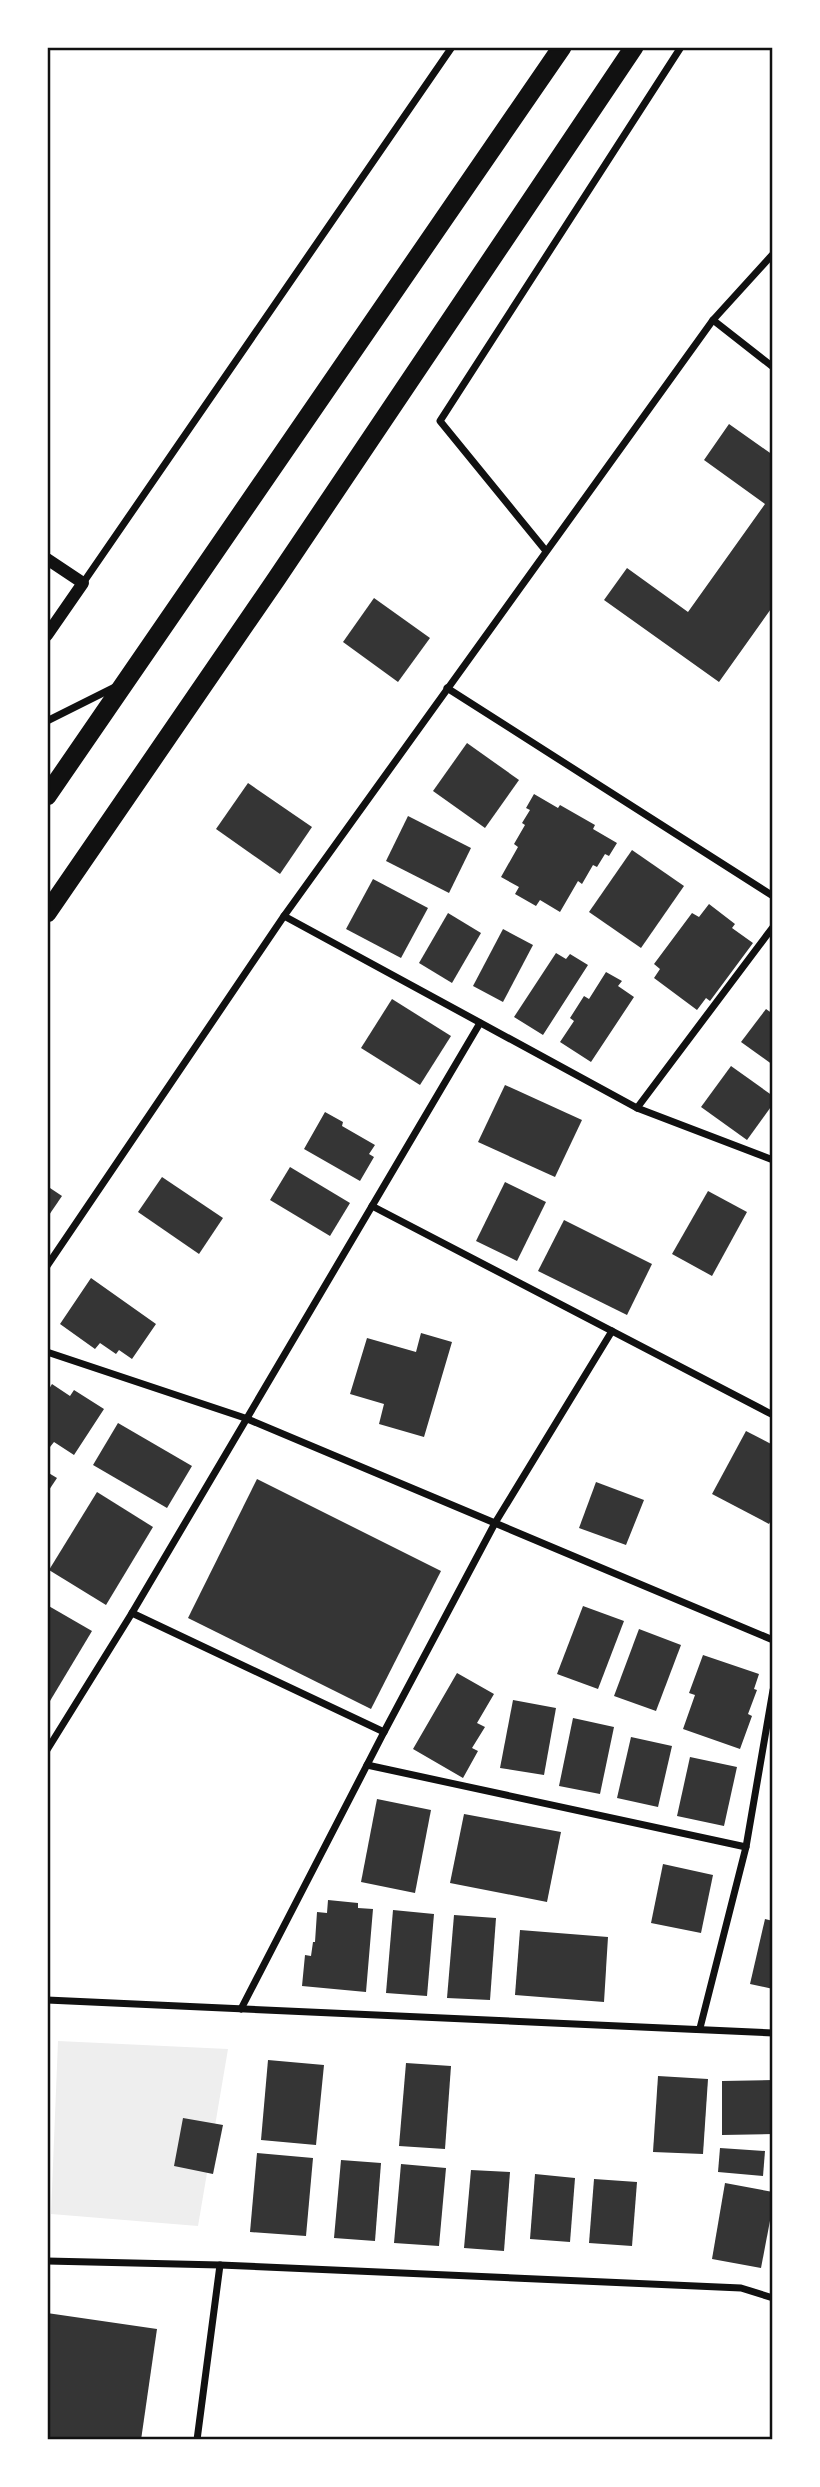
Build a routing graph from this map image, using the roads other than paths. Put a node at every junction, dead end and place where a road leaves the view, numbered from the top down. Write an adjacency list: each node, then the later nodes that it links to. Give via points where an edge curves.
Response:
1 (452, 47): 10 (street)
2 (562, 47): 12 (highway)
3 (634, 47): 17 (highway)
4 (681, 47): 8 (street, via 440,421)
5 (773, 254): 6 (street)
6 (713, 320): 7 (street); 8 (street)
7 (773, 367)
8 (546, 551): 13 (street)
9 (47, 559): 10 (street)
10 (83, 583): 11 (street)
11 (47, 635)
12 (125, 682): 14 (street); 15 (highway)
13 (447, 688): 16 (street); 18 (street)
14 (47, 721)
15 (47, 796)
16 (773, 896)
17 (47, 913)
18 (284, 916): 20 (street); 24 (street)
19 (773, 927): 21 (street)
20 (480, 1023): 21 (street); 23 (street)
21 (637, 1108): 22 (street)
22 (773, 1160)
23 (372, 1206): 25 (street); 28 (street)
24 (47, 1266)
25 (612, 1331): 27 (street); 29 (street)
26 (47, 1352): 28 (street)
27 (773, 1415)
28 (245, 1418): 29 (street); 30 (street)
29 (495, 1523): 31 (street); 33 (street)
30 (132, 1613): 33 (street); 34 (street)
31 (773, 1640)
32 (773, 1690): 36 (street)
33 (384, 1732): 35 (street)
34 (47, 1750)
35 (367, 1765): 36 (street); 38 (street)
36 (746, 1847): 39 (street)
37 (47, 2000): 38 (street)
38 (240, 2009): 39 (street)
39 (700, 2028): 40 (street)
40 (773, 2032)
41 (47, 2261): 42 (street)
42 (220, 2265): 43 (street, via 741,2288); 44 (street)
43 (773, 2298)
44 (197, 2440)

